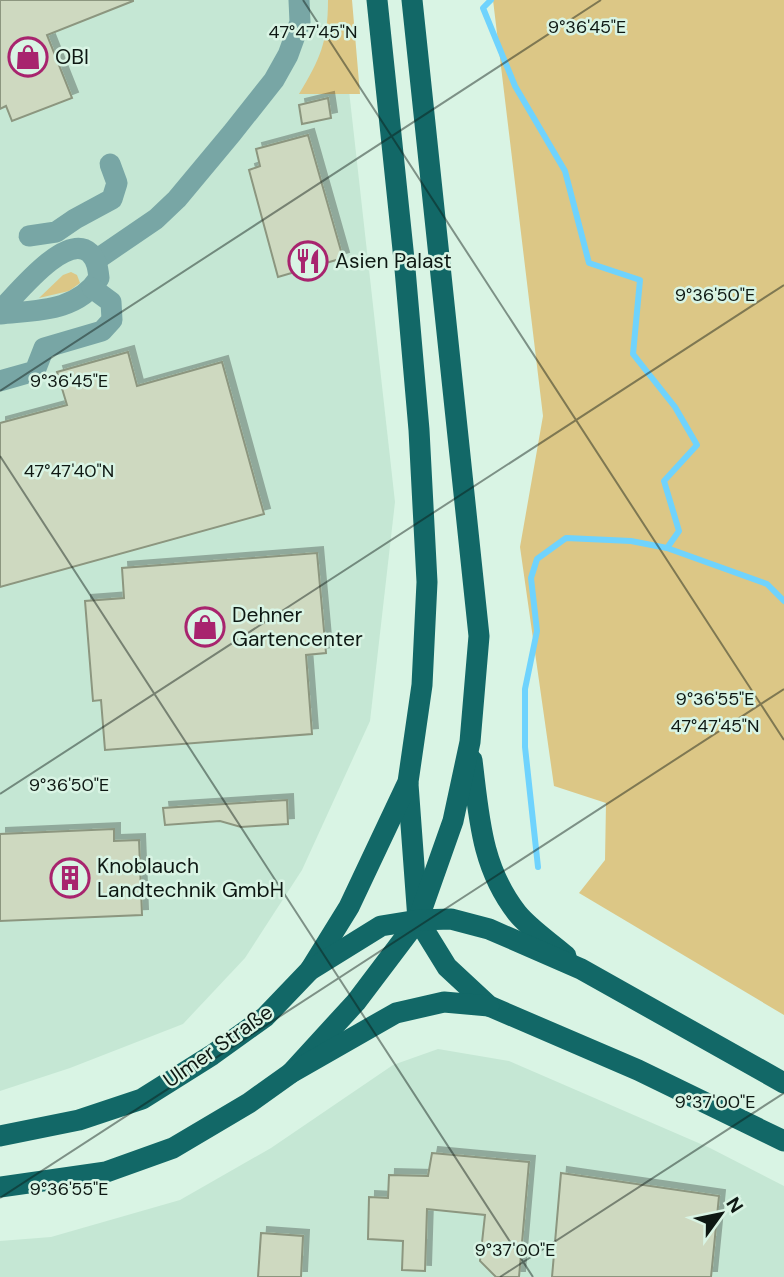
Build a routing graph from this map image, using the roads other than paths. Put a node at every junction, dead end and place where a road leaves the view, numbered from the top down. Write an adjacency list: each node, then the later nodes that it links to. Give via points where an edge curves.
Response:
1 (299, 0): 7 (street, via 296,37 274,80 177,199)
2 (377, 0): 12 (main road, via 419,430 427,582 422,685)
3 (412, 0): 11 (main road, via 479,636)
4 (110, 164): 6 (street, via 117,183 112,199 75,219)
5 (29, 236): 6 (street)
6 (61, 242): 7 (street, via 89,252); 9 (street)
7 (96, 260): 8 (street, via 99,278)
8 (92, 288): 9 (street, via 78,300 53,309); 10 (street, via 111,302 112,320 102,331 44,348 34,371)
9 (0, 312)
10 (0, 381)
11 (470, 742): 13 (main road, via 453,821); 14 (main road, via 481,836 493,875 518,914)
12 (408, 782): 13 (main road); 15 (main road, via 349,907)
13 (418, 920): 14 (main road, Ulmer Straße, via 451,919 489,929); 15 (main road, Ulmer Straße, via 381,926); 16 (main road, via 447,967); 17 (main road, via 356,1002)
14 (580, 969): 18 (main road, Ulmer Straße)
15 (310, 970): 19 (main road, Ulmer Straße, via 265,1017 142,1098 79,1120)
16 (489, 1006): 17 (main road, via 444,1002 396,1013); 20 (main road)
17 (290, 1073): 21 (main road, via 173,1148 106,1172)
18 (784, 1083)
19 (0, 1136)
20 (784, 1140)
21 (0, 1187)

